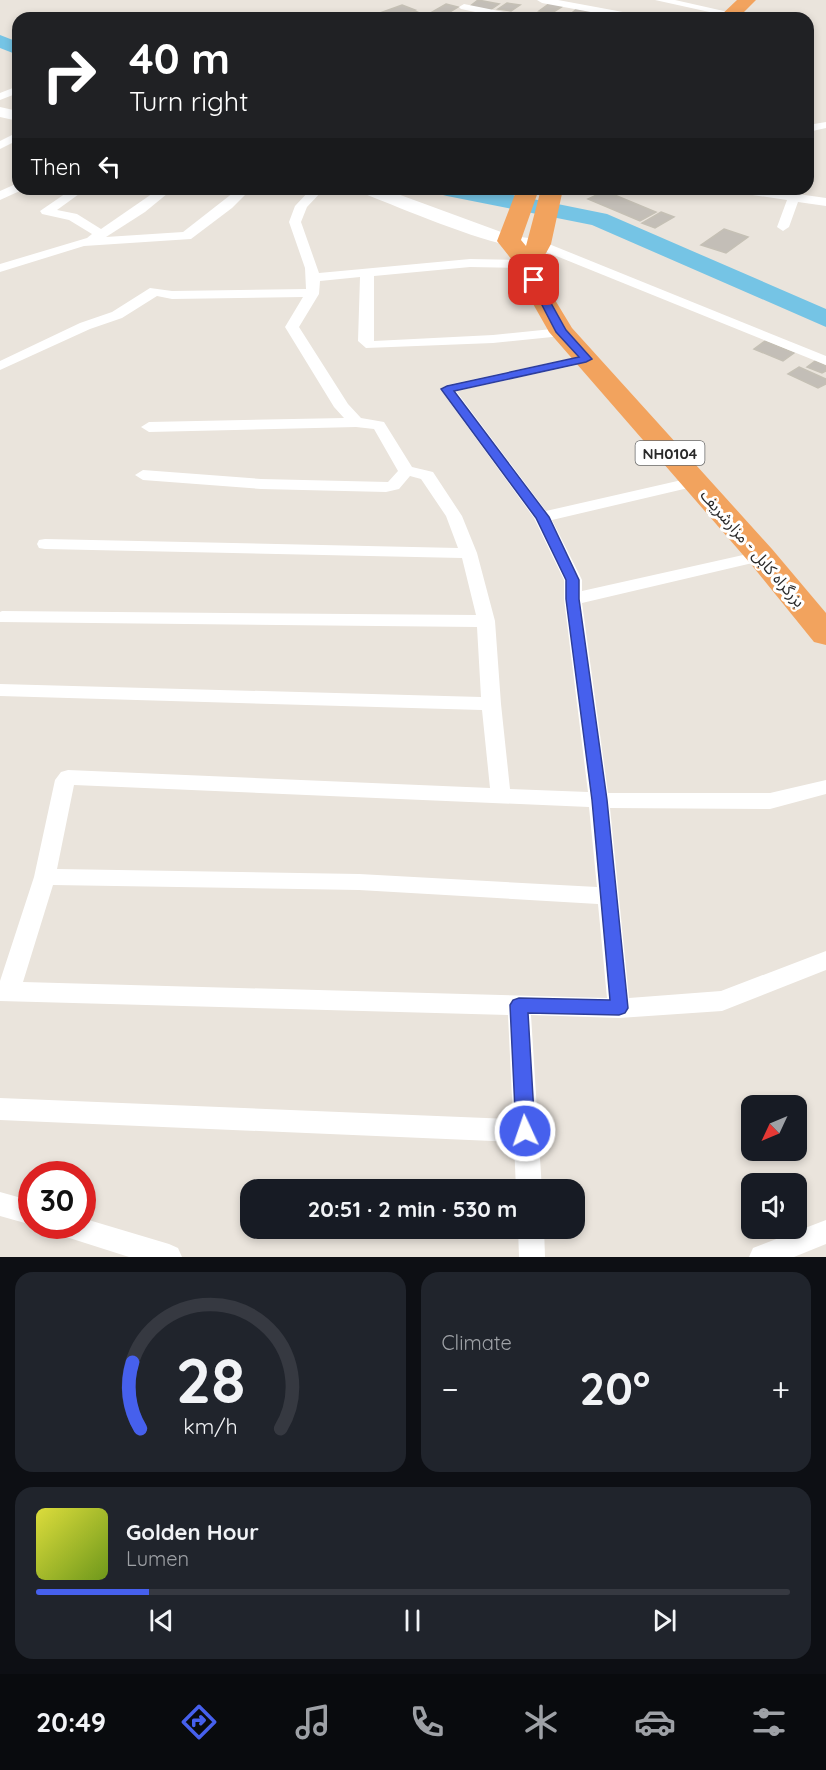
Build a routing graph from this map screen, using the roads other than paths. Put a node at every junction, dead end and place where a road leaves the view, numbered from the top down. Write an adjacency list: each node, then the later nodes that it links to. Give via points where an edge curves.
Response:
1 (542, 0): 6 (street)
2 (619, 0): 6 (street)
3 (660, 0): 9 (street)
4 (747, 0): 10 (highway)
5 (464, 7): 7 (street)
6 (604, 11): 8 (street)
7 (489, 12)
8 (609, 12)
9 (712, 12)
10 (734, 12)
11 (71, 195): 22 (street, via 46,212 73,217)
12 (159, 195): 22 (street)
13 (239, 195): 24 (street, via 186,236)
14 (312, 195): 28 (street, via 301,206 295,222)
15 (386, 195): 23 (street)
16 (526, 195): 23 (highway)
17 (550, 195): 25 (highway)
18 (780, 195): 19 (street)
19 (794, 197): 20 (street); 21 (street)
20 (826, 202)
21 (783, 227)
22 (101, 234): 24 (street)
23 (510, 236): 25 (highway, بزرگراه کابل - مزارشریف / NH0104)
24 (89, 242): 26 (street)
25 (536, 246): 27 (street, via 470,263); 29 (highway, بزرگراه کابل - مزارشریف / NH0104, via 540,295); 31 (street)
26 (0, 268)
27 (367, 273): 28 (street); 29 (street, via 365,341 371,345)
28 (314, 285): 32 (street, via 172,295 155,291 117,315); 33 (street, via 292,327 342,407)
29 (562, 332): 30 (highway, بزرگراه کابل - مزارشریف / NH0104)
30 (586, 359): 37 (highway, بزرگراه کابل - مزارشریف / NH0104); 38 (street, via 447,389)
31 (826, 361)
32 (0, 366)
33 (356, 422): 34 (street); 35 (street, via 378,425)
34 (149, 427)
35 (406, 471): 36 (street, via 393,486 386,487 261,484); 40 (street, via 427,476 454,516)
36 (143, 475)
37 (695, 482): 38 (street); 41 (highway, بزرگراه کابل - مزارشریف / NH0104)
38 (542, 517): 42 (street, via 573,580)
39 (45, 544): 40 (street)
40 (469, 554): 44 (street)
41 (761, 556): 42 (street); 45 (highway, بزرگراه کابل - مزارشریف / NH0104)
42 (573, 599): 50 (street)
43 (2, 617): 44 (street)
44 (486, 621): 47 (street)
45 (826, 634)
46 (0, 690): 47 (street)
47 (491, 704): 49 (street)
48 (826, 787): 50 (street, via 770,801)
49 (501, 796): 50 (street); 51 (street, via 68,777)
50 (599, 800): 52 (street)
51 (45, 877): 52 (street, via 359,882); 54 (street)
52 (608, 896): 56 (street)
53 (826, 960): 56 (street, via 722,1001)
54 (4, 992): 55 (street)
55 (519, 1005): 56 (street); 58 (street)
56 (619, 1008)
57 (0, 1109): 58 (street)
58 (525, 1131): 59 (street)
59 (528, 1179)
60 (0, 1204): 61 (street)
61 (18, 1210)
62 (826, 1232): 67 (street)
63 (96, 1234): 65 (street)
64 (531, 1239): 66 (street)
65 (169, 1257)
66 (532, 1257)
67 (762, 1257)

